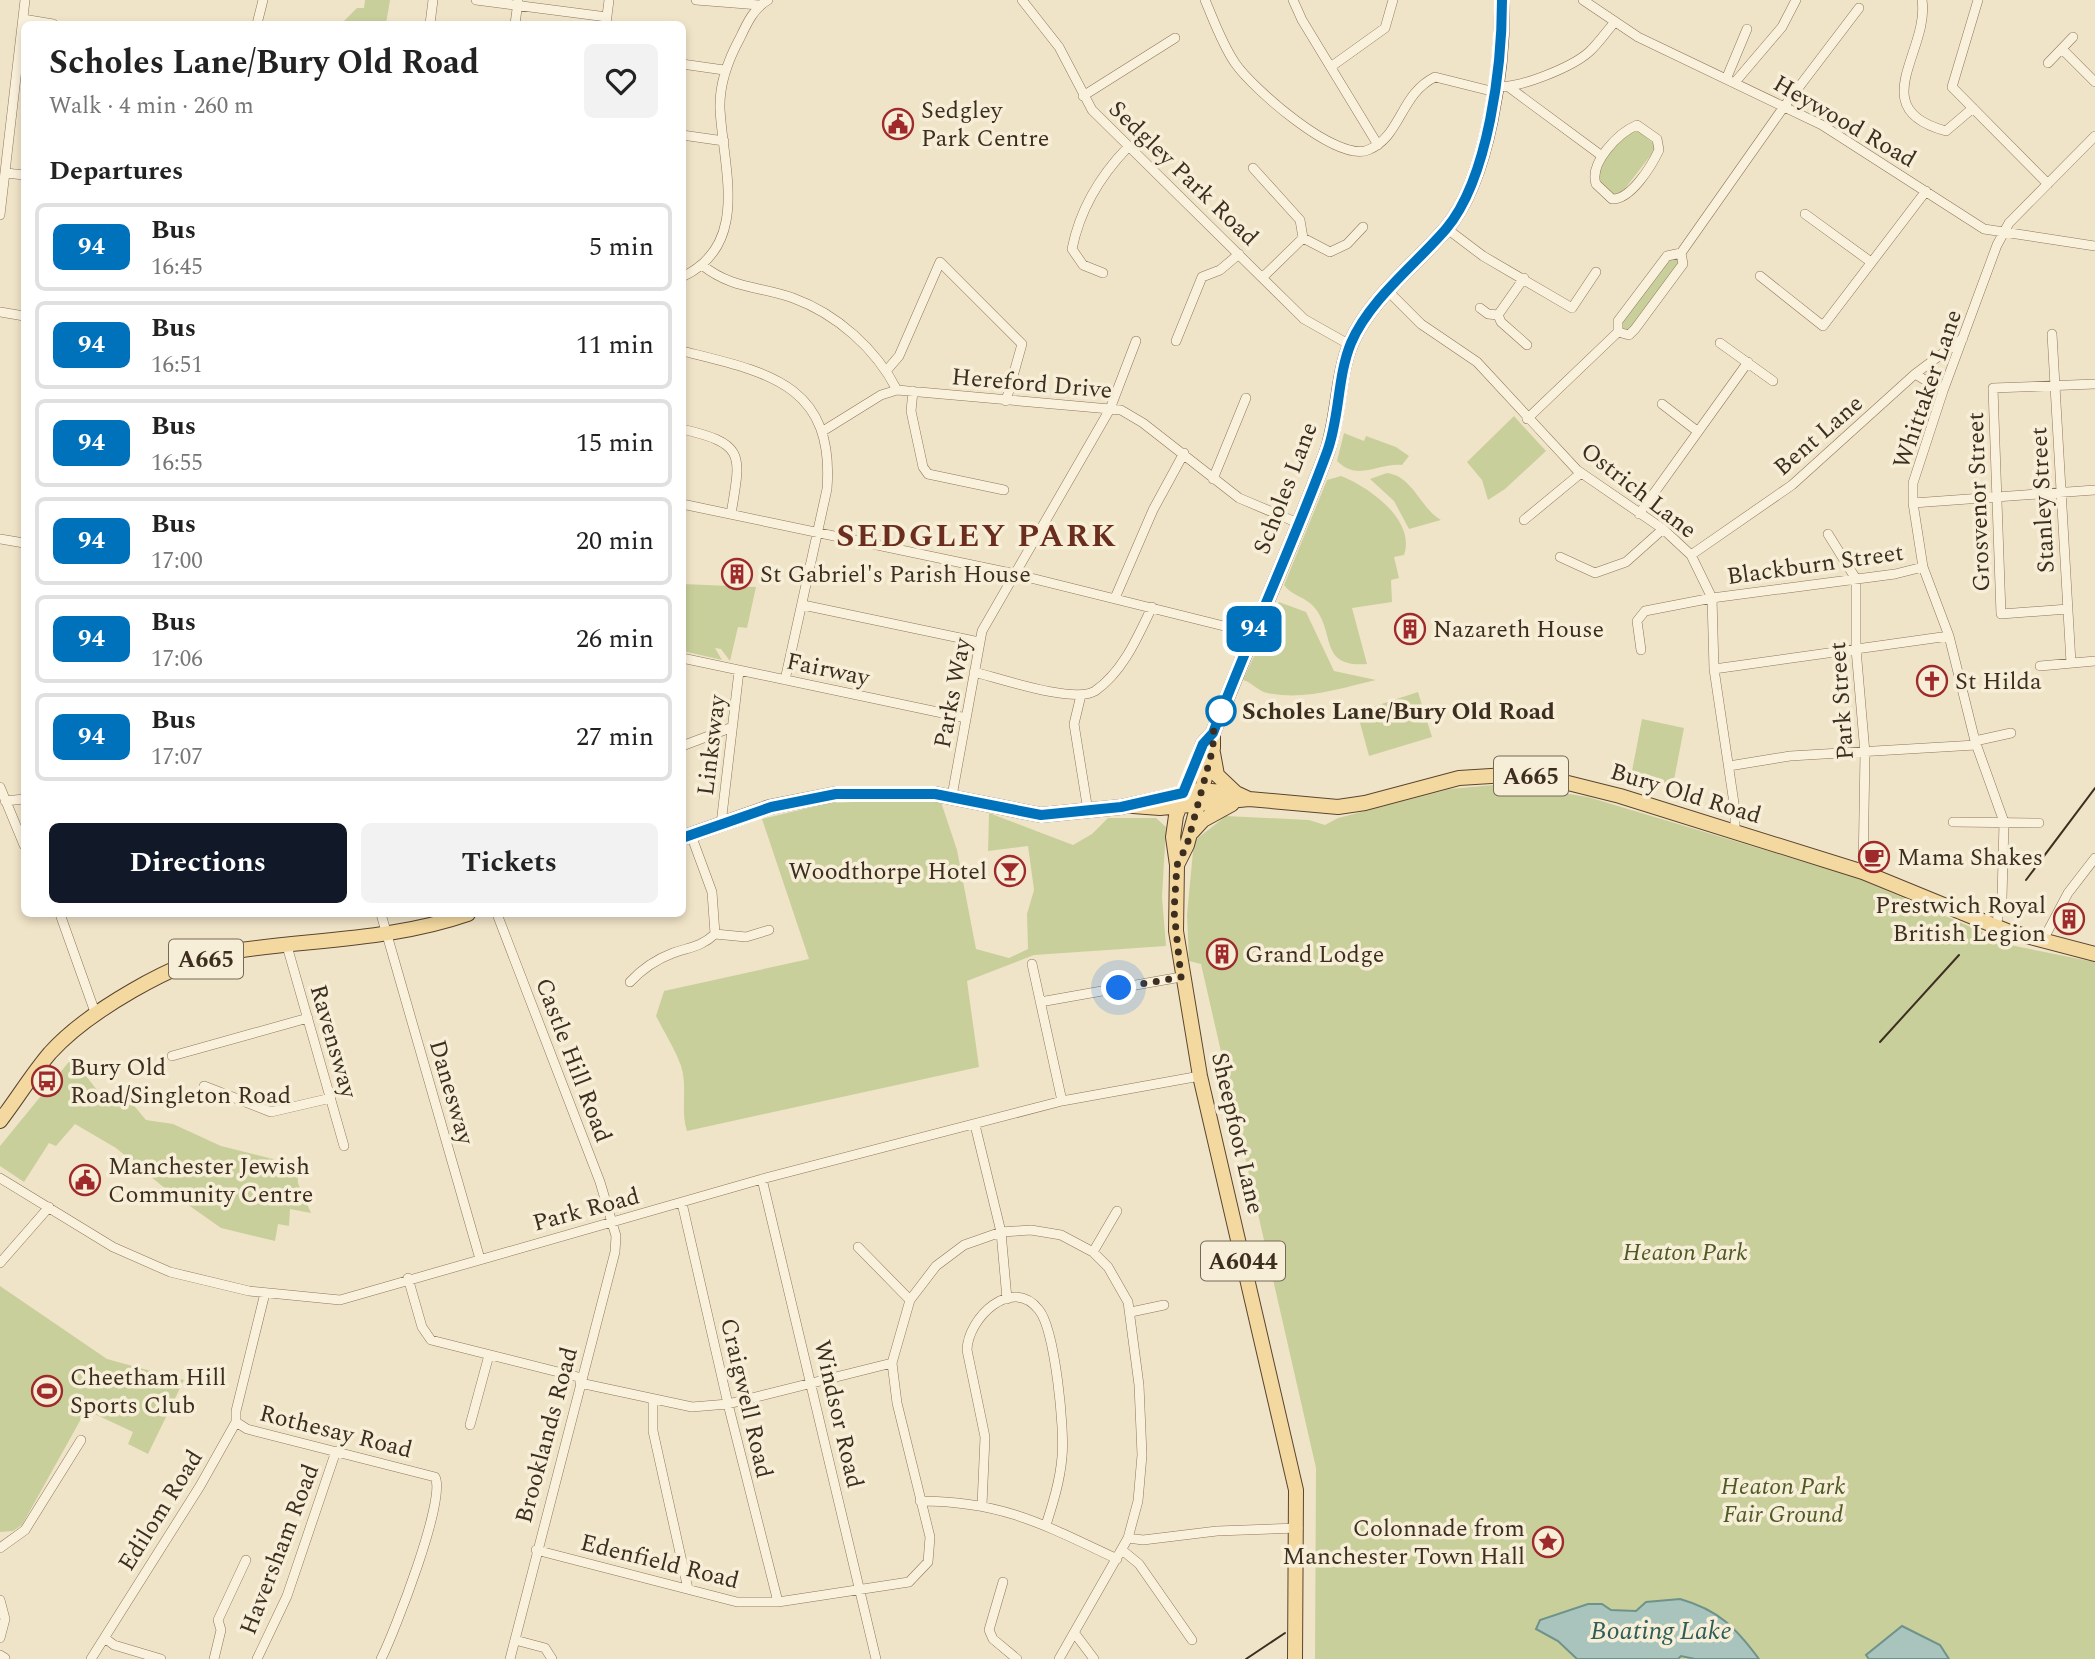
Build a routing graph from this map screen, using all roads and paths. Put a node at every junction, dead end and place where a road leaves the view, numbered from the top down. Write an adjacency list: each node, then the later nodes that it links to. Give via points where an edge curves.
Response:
1 (25, 0): 20 (street)
2 (263, 0): 23 (street)
3 (433, 0): 24 (street)
4 (476, 0): 17 (street)
5 (609, 0): 21 (street)
6 (696, 0): 18 (street)
7 (768, 0): 18 (street)
8 (1022, 0): 40 (street, Sedgley Park Road, via 1059,47)
9 (1205, 0): 48 (street, via 1235,63 1274,104 1349,151 1367,151)
10 (1293, 0): 34 (street)
11 (1393, 0): 34 (street, via 1385,28)
12 (1502, 0): 39 (main road, Scholes Lane / A6044)
13 (1583, 0): 26 (street, Heywood Road)
14 (1796, 0): 36 (street, via 1782,27)
15 (1922, 0): 43 (street, via 1924,16 1903,94 1908,111 1928,126 1946,131)
16 (1978, 0): 43 (street, via 1952,87)
17 (518, 3): 21 (street); 25 (street)
18 (759, 5): 35 (street)
19 (1859, 8): 42 (street)
20 (23, 19): 22 (street)
21 (607, 20)
22 (35, 21)
23 (258, 21)
24 (430, 21)
25 (515, 21)
26 (1614, 23): 36 (street, Heywood Road); 39 (street, via 1588,53 1568,65)
27 (1747, 29): 36 (street)
28 (1175, 37): 40 (street)
29 (2073, 37): 30 (street)
30 (2062, 49): 32 (street); 37 (street)
31 (21, 52): 38 (street)
32 (2048, 63)
33 (686, 65): 35 (street)
34 (1332, 66): 48 (street)
35 (724, 70): 47 (street, via 720,108)
36 (1731, 79): 42 (street, Heywood Road)
37 (2095, 82)
38 (19, 85): 44 (street)
39 (1501, 88): 48 (street, via 1434,77 1415,89); 50 (street); 59 (main road, Scholes Lane / A6044, via 1467,191)
40 (1083, 96): 49 (street, Sedgley Park Road)
41 (0, 107): 44 (street)
42 (1783, 108): 55 (street, Heywood Road, via 1822,125); 63 (street)
43 (1973, 108): 54 (street)
44 (11, 109): 52 (street)
45 (686, 136): 47 (street)
46 (2095, 136): 54 (street, Whittaker Lane)
47 (724, 141): 66 (street, via 731,193 728,215 721,240)
48 (1378, 145)
49 (1128, 147): 64 (street, Sedgley Park Road); 68 (street, via 1102,174 1076,228 1072,249 1083,265)
50 (1602, 156): 50 (street, via 1594,181 1612,199 1619,199 1653,162 1659,146 1657,139 1637,125)
51 (1253, 168): 61 (street, via 1300,220)
52 (6, 173): 53 (street); 56 (street)
53 (21, 175)
54 (2048, 184): 60 (street, Whittaker Lane, via 2009,223)
55 (1926, 191): 60 (street, Heywood Road, via 1984,229); 65 (street)
56 (0, 215)
57 (1805, 215): 65 (street)
58 (1363, 227): 61 (street, via 1347,244 1330,252)
59 (1446, 229): 72 (street); 73 (main road, Scholes Lane / A6044)
60 (2006, 234): 62 (street, Heywood Road); 80 (street, Whittaker Lane, via 1997,245)
61 (1303, 238): 71 (street)
62 (2095, 246)
63 (1681, 253): 78 (street, via 1667,256 1618,321); 78 (street, via 1683,264 1635,329 1629,335)
64 (1239, 254): 71 (street, Sedgley Park Road); 82 (street, via 1220,270 1202,277)
65 (1871, 262): 70 (street, via 1823,326)
66 (702, 265): 69 (street); 88 (street, via 720,280 793,298 838,323 873,351)
67 (1596, 272): 72 (street, via 1572,308)
68 (1103, 273)
69 (686, 275)
70 (1760, 276)
71 (1263, 277): 84 (street, Sedgley Park Road, via 1313,326)
72 (1524, 278): 76 (street)
73 (1388, 292): 84 (main road, Scholes Lane / A6044); 100 (street, Ostrich Lane, via 1421,324 1477,362)
74 (1480, 308): 76 (street)
75 (0, 313): 77 (street)
76 (1498, 315): 85 (street)
77 (21, 316)
78 (1618, 332): 100 (street)
79 (2052, 334): 92 (street, Stanley Street)
80 (1964, 337): 89 (street, Bent Lane); 95 (street, Whittaker Lane)
81 (1136, 341): 99 (street, Parks Way)
82 (1176, 341)
83 (1720, 342): 87 (street)
84 (1350, 345): 116 (main road, Scholes Lane / A6044, via 1328,449)
85 (1527, 345)
86 (686, 352): 103 (street, via 760,370 787,385 814,414)
87 (1748, 362): 90 (street); 102 (street)
88 (887, 370): 93 (street); 97 (street, via 899,356 940,262 1022,344)
89 (1915, 374): 95 (street); 122 (street, Bent Lane, via 1792,485)
90 (1773, 381)
91 (2095, 384): 92 (street)
92 (2054, 386): 109 (street, Stanley Street); 110 (street, Grosvenor Street, via 1993,388)
93 (897, 390): 94 (street, Hereford Drive); 103 (street, Hereford Drive, via 881,395)
94 (913, 391): 97 (street, Hereford Drive); 107 (street, via 911,411 928,474)
95 (1943, 391): 111 (street, Whittaker Lane, via 1913,483)
96 (1246, 398): 106 (street)
97 (1006, 401): 99 (street, Hereford Drive)
98 (1662, 404): 102 (street)
99 (1110, 409): 104 (street, Hereford Drive, via 1131,415); 125 (street, Parks Way)
100 (1527, 419): 105 (street, Ostrich Lane)
101 (686, 430): 113 (street, via 716,436 735,452 739,470)
102 (1697, 431): 114 (street)
103 (823, 432): 118 (street, via 829,460)
104 (1184, 453): 106 (street, Hereford Drive); 127 (street)
105 (1581, 473): 114 (street, Ostrich Lane); 115 (street)
106 (1213, 479): 116 (street, Hereford Drive, via 1239,498)
107 (1004, 490)
108 (2095, 491): 109 (street)
109 (2061, 493): 110 (street); 131 (street, Stanley Street)
110 (1996, 497): 111 (street); 131 (street, Grosvenor Street, via 2001,614)
111 (1913, 503): 124 (street, Whittaker Lane)
112 (686, 505): 113 (street)
113 (731, 514): 118 (street)
114 (1639, 514): 117 (street, Ostrich Lane)
115 (1524, 520)
116 (1298, 523): 132 (main road, Scholes Lane / A6044)
117 (1663, 529): 122 (street, Ostrich Lane); 123 (street, via 1626,562 1595,573)
118 (817, 533): 125 (street); 129 (street)
119 (1828, 534): 126 (street)
120 (0, 539): 121 (street)
121 (21, 542)
122 (1691, 555): 128 (street, Ostrich Lane)
123 (1560, 557)
124 (1923, 567): 126 (street, Blackburn Street); 133 (street, Whittaker Lane)
125 (1015, 573): 127 (street); 134 (street, Parks Way)
126 (1856, 579): 128 (street, Blackburn Street); 135 (street, Park Street)
127 (1115, 598): 130 (street)
128 (1712, 598): 136 (street, Blackburn Street, via 1646,611 1637,621); 141 (street, Ostrich Lane)
129 (803, 605): 134 (street); 144 (street)
130 (1152, 607): 132 (street); 145 (street, via 1127,656 1094,691)
131 (2068, 610): 139 (street, Stanley Street)
132 (1252, 633): 149 (main road, Scholes Lane / A6044)
133 (1949, 636): 135 (street); 150 (street, Whittaker Lane)
134 (979, 642): 143 (street, Parks Way)
135 (1856, 649): 141 (street); 152 (street, Park Street)
136 (1641, 650)
137 (686, 659): 142 (street, Fairway)
138 (2095, 661): 139 (street)
139 (2071, 663): 140 (street)
140 (2040, 666)
141 (1714, 669): 153 (street, Ostrich Lane)
142 (739, 671): 144 (street, Fairway); 147 (street, Linksway)
143 (974, 672): 145 (street); 146 (street, Parks Way)
144 (785, 680): 146 (street, Fairway)
145 (1081, 695): 160 (street, via 1074,724)
146 (966, 718): 155 (street, Parks Way)
147 (730, 728): 151 (street); 164 (street, Linksway)
148 (2011, 733): 150 (street)
149 (1213, 740): 156 (main road, via 1217,775); 158 (main road, Scholes Lane / A6044, via 1203,744)
150 (1976, 743): 152 (street); 162 (street, Whittaker Lane)
151 (686, 744)
152 (1865, 753): 153 (street, via 1790,755); 171 (street, Park Street)
153 (1729, 766): 165 (street, Ostrich Lane)
154 (0, 787): 159 (street)
155 (952, 796): 160 (main road, Bury Old Road / A665, via 1025,814); 164 (main road, Bury Old Road / A665, via 812,797)
156 (1241, 798): 158 (main road, Bury Old Road / A665); 165 (main road, Bury Old Road / A665, via 1338,807 1459,778 1528,776 1591,787); 166 (main road, via 1203,820)
157 (21, 799): 159 (street)
158 (1189, 800): 160 (main road, Bury Old Road / A665, via 1149,809 1132,805); 166 (main road, Sheepfoot Lane / A6044); 169 (main road)
159 (5, 801): 168 (street)
160 (1088, 811)
161 (1953, 822): 162 (street)
162 (2004, 822): 163 (street); 176 (street, Whittaker Lane, via 2002,898)
163 (2039, 823)
164 (721, 824): 167 (main road, Bury Old Road / A665)
165 (1735, 832): 171 (main road, Bury Old Road / A665)
166 (1190, 834): 169 (main road, Sheepfoot Lane / A6044)
167 (687, 836): 178 (street, via 712,892)
168 (21, 838)
169 (1177, 858): 184 (main road, Sheepfoot Lane / A6044, via 1174,911)
170 (2095, 858): 180 (street, via 2068,892)
171 (1863, 872): 176 (main road, Bury Old Road / A665)
172 (61, 917): 187 (street)
173 (382, 917): 179 (street, Danesway)
174 (457, 917): 179 (main road, A665)
175 (498, 917): 202 (street, Castle Hill Road, via 600,1182)
176 (1996, 926): 180 (main road, Bury Old Road / A665)
177 (769, 929): 178 (street, via 746,937)
178 (715, 934): 185 (street, via 705,944 660,959)
179 (387, 936): 181 (main road, A665); 206 (street, Danesway)
180 (2042, 942): 182 (main road, Bury Old Road / A665)
181 (287, 946): 187 (main road, A665, via 225,952 186,966 128,993); 188 (street, Ravensway)
182 (2095, 954)
183 (1032, 964): 186 (street)
184 (1181, 977): 186 (street); 190 (main road, Sheepfoot Lane / A6044)
185 (630, 982)
186 (1040, 1002): 193 (street)
187 (96, 1015): 194 (main road, A665, via 51,1052)
188 (308, 1018): 189 (street); 192 (street, Ravensway)
189 (172, 1056)
190 (1200, 1076): 193 (street, Park Road); 227 (main road, Sheepfoot Lane / A6044, via 1291,1466)
191 (204, 1086): 192 (street, via 271,1112)
192 (331, 1098): 196 (street, Ravensway)
193 (1062, 1101): 195 (street, Park Road)
194 (0, 1121)
195 (975, 1125): 198 (street, Park Road); 203 (street)
196 (344, 1146)
197 (0, 1178): 200 (street, Park Road)
198 (762, 1179): 199 (street, Park Road); 217 (street, Windsor Road)
199 (682, 1203): 202 (street, Park Road); 219 (street, Craigwell Road)
200 (49, 1207): 207 (street); 209 (street, Park Road, via 113,1247 161,1269)
201 (1117, 1211): 205 (street)
202 (611, 1222): 206 (street, Park Road); 216 (street, Brooklands Road, via 615,1252)
203 (1002, 1233): 205 (street, via 1031,1230 1061,1235); 210 (street); 211 (street, via 964,1245 936,1266)
204 (858, 1247): 211 (street)
205 (1093, 1252): 213 (street, via 1108,1267)
206 (480, 1259): 208 (street, Park Road)
207 (0, 1264)
208 (408, 1278): 209 (street, Park Road, via 340,1300); 214 (street, via 428,1337)
209 (265, 1293): 220 (street, Edilom Road)
210 (1007, 1299): 225 (street, via 985,1310 967,1337 985,1437); 226 (street, via 1028,1300 1040,1311 1055,1371 1062,1456)
211 (910, 1300): 215 (street)
212 (1164, 1305): 213 (street)
213 (1131, 1312): 228 (street, via 1142,1455 1138,1501)
214 (489, 1355): 216 (street); 221 (street)
215 (892, 1363): 217 (street); 224 (street, Edenfield Road)
216 (581, 1380): 218 (street); 230 (street, Brooklands Road)
217 (813, 1384): 219 (street); 235 (street, Windsor Road)
218 (653, 1400): 219 (street, via 692,1407); 234 (street, via 653,1431)
219 (728, 1404): 237 (street, Craigwell Road)
220 (236, 1422): 223 (street, Rothesay Road, via 247,1429); 240 (street, Edilom Road)
221 (470, 1425)
222 (81, 1440): 229 (street, via 25,1530)
223 (336, 1451): 246 (street, Haversham Road, via 287,1596); 247 (street, Rothesay Road, via 428,1474 438,1482 408,1597)
224 (920, 1501): 225 (street); 235 (street, Edenfield Road, via 930,1536 928,1562 909,1583)
225 (982, 1505): 226 (street)
226 (1046, 1525): 231 (street)
227 (1298, 1528): 228 (street); 254 (main road, Sheepfoot Lane / A6044)
228 (1128, 1538): 231 (street)
229 (0, 1548)
230 (536, 1550): 234 (street, Edenfield Road); 241 (street, Brooklands Road)
231 (1119, 1554): 238 (street); 242 (street, via 1139,1564)
232 (246, 1560): 245 (street, via 218,1620 221,1630)
233 (1003, 1582): 251 (street, via 989,1630)
234 (688, 1589): 237 (street, Edenfield Road, via 737,1602)
235 (860, 1592): 237 (street, Edenfield Road); 250 (street, Windsor Road)
236 (0, 1600): 239 (street, via 5,1619)
237 (778, 1602)
238 (1076, 1634): 252 (street); 253 (street)
239 (0, 1638)
240 (106, 1639): 243 (street, Edilom Road); 244 (street)
241 (515, 1640): 248 (street, Brooklands Road); 249 (street, via 545,1648)
242 (1192, 1640)
243 (91, 1659)
244 (161, 1659)
245 (214, 1659)
246 (257, 1659)
247 (381, 1659)
248 (510, 1659)
249 (552, 1659)
250 (876, 1659)
251 (1017, 1659)
252 (1059, 1659)
253 (1094, 1659)
254 (1295, 1659)

